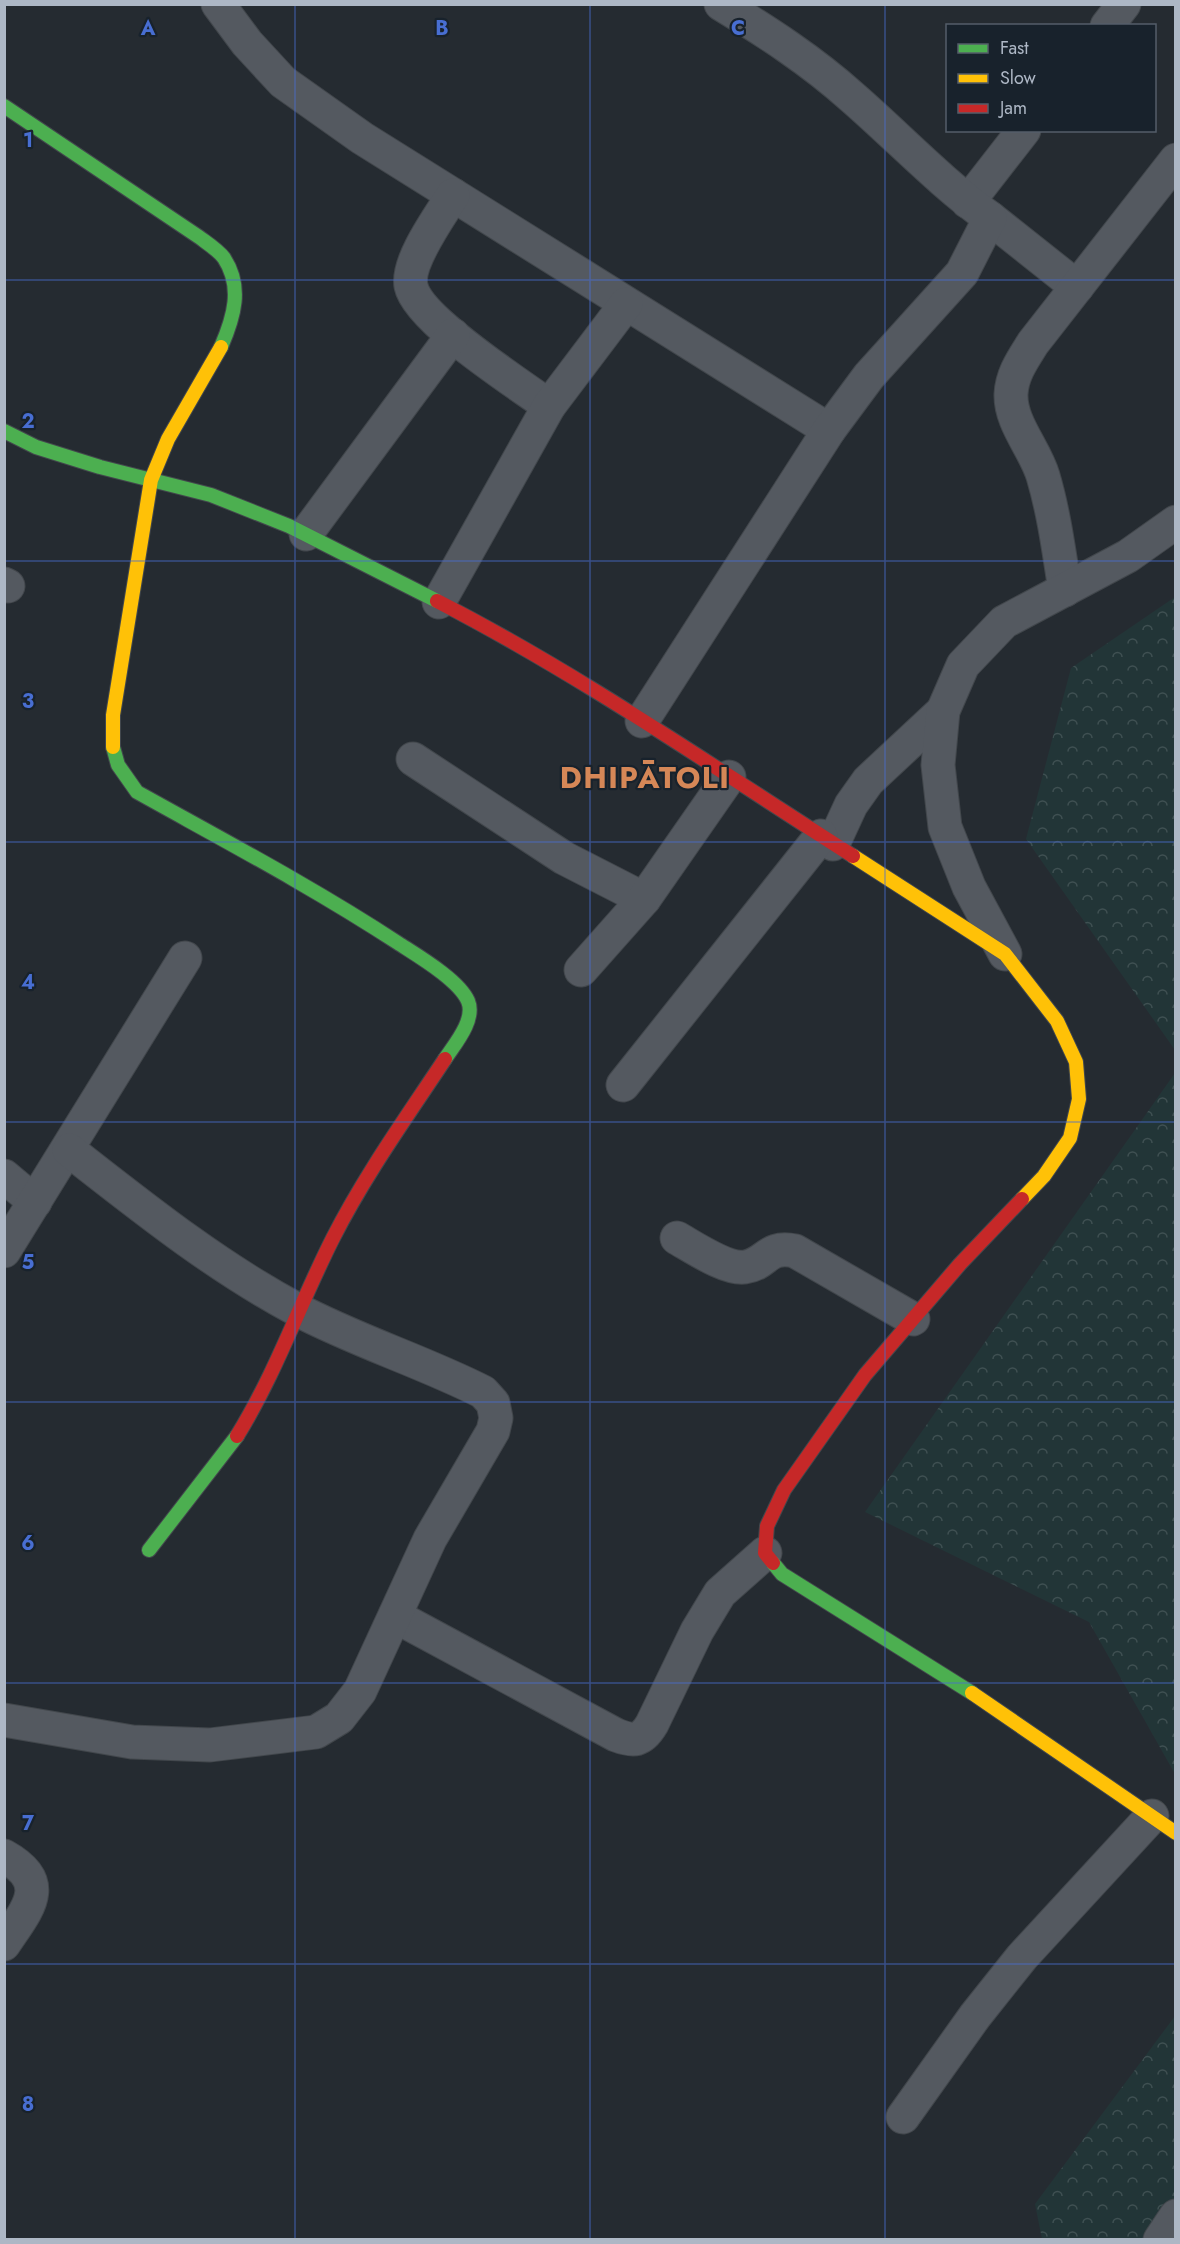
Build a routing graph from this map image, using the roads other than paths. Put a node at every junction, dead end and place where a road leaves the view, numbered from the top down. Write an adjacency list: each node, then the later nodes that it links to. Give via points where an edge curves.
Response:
1 (218, 4): 8 (street, via 247,44 283,82)
2 (721, 4): 9 (street, via 797,52 851,95)
3 (1124, 4): 4 (street)
4 (1109, 24)
5 (4, 106): 16 (street, via 200,237 223,257 236,285 232,322 214,363 168,439)
6 (1023, 132): 9 (street)
7 (1173, 170): 10 (street)
8 (453, 195): 11 (street); 12 (street, via 415,260 411,285 418,303)
9 (979, 210): 10 (street); 14 (street, via 962,273 869,376)
10 (1077, 287): 19 (street, via 1017,369 1011,395 1018,424 1042,473)
11 (626, 304): 13 (street); 14 (street)
12 (453, 335): 13 (street); 18 (street)
13 (549, 406): 20 (street)
14 (829, 430): 22 (street)
15 (4, 431): 16 (street, via 36,447)
16 (151, 480): 18 (street, via 211,495); 36 (street, via 112,715 112,748 119,770 137,792 301,883 446,976 468,1000 463,1032 367,1177)
17 (1176, 522): 19 (street, via 1128,556)
18 (306, 534): 20 (street)
19 (1065, 590): 21 (street, via 1004,622 963,665)
20 (439, 602): 22 (street)
21 (943, 711): 25 (street, via 868,781); 27 (street, via 938,765 945,828 969,887)
22 (642, 721): 24 (street)
23 (413, 759): 26 (street, via 564,858)
24 (729, 777): 25 (street); 26 (street)
25 (827, 840): 27 (street); 30 (street)
26 (644, 899): 29 (street)
27 (1005, 954): 37 (street, via 1057,1021 1076,1062 1079,1099 1070,1138 1044,1176)
28 (185, 958): 31 (street)
29 (581, 969)
30 (623, 1085)
31 (69, 1150): 33 (street); 36 (street, via 237,1276)
32 (4, 1176): 33 (street)
33 (35, 1202): 35 (street)
34 (677, 1238): 37 (street, via 742,1268 754,1265 771,1251 795,1251)
35 (4, 1251)
36 (298, 1311): 38 (street, via 260,1398 232,1443); 40 (street, via 453,1377 483,1392 493,1403 493,1431 430,1539)
37 (913, 1319): 39 (street, via 865,1375 784,1490 767,1526)
38 (149, 1550)
39 (765, 1553): 40 (street, via 720,1593 652,1724 638,1740 616,1735); 42 (street, via 782,1574 999,1710)
40 (395, 1616): 41 (street, via 360,1691 339,1718 316,1732 210,1745 132,1743)
41 (4, 1720)
42 (1164, 1825): 45 (street, via 1022,1957)
43 (4, 1856): 44 (street, via 28,1873 33,1886 32,1900)
44 (4, 1944)
45 (903, 2116)
46 (1176, 2216): 47 (street)
47 (1160, 2240)

